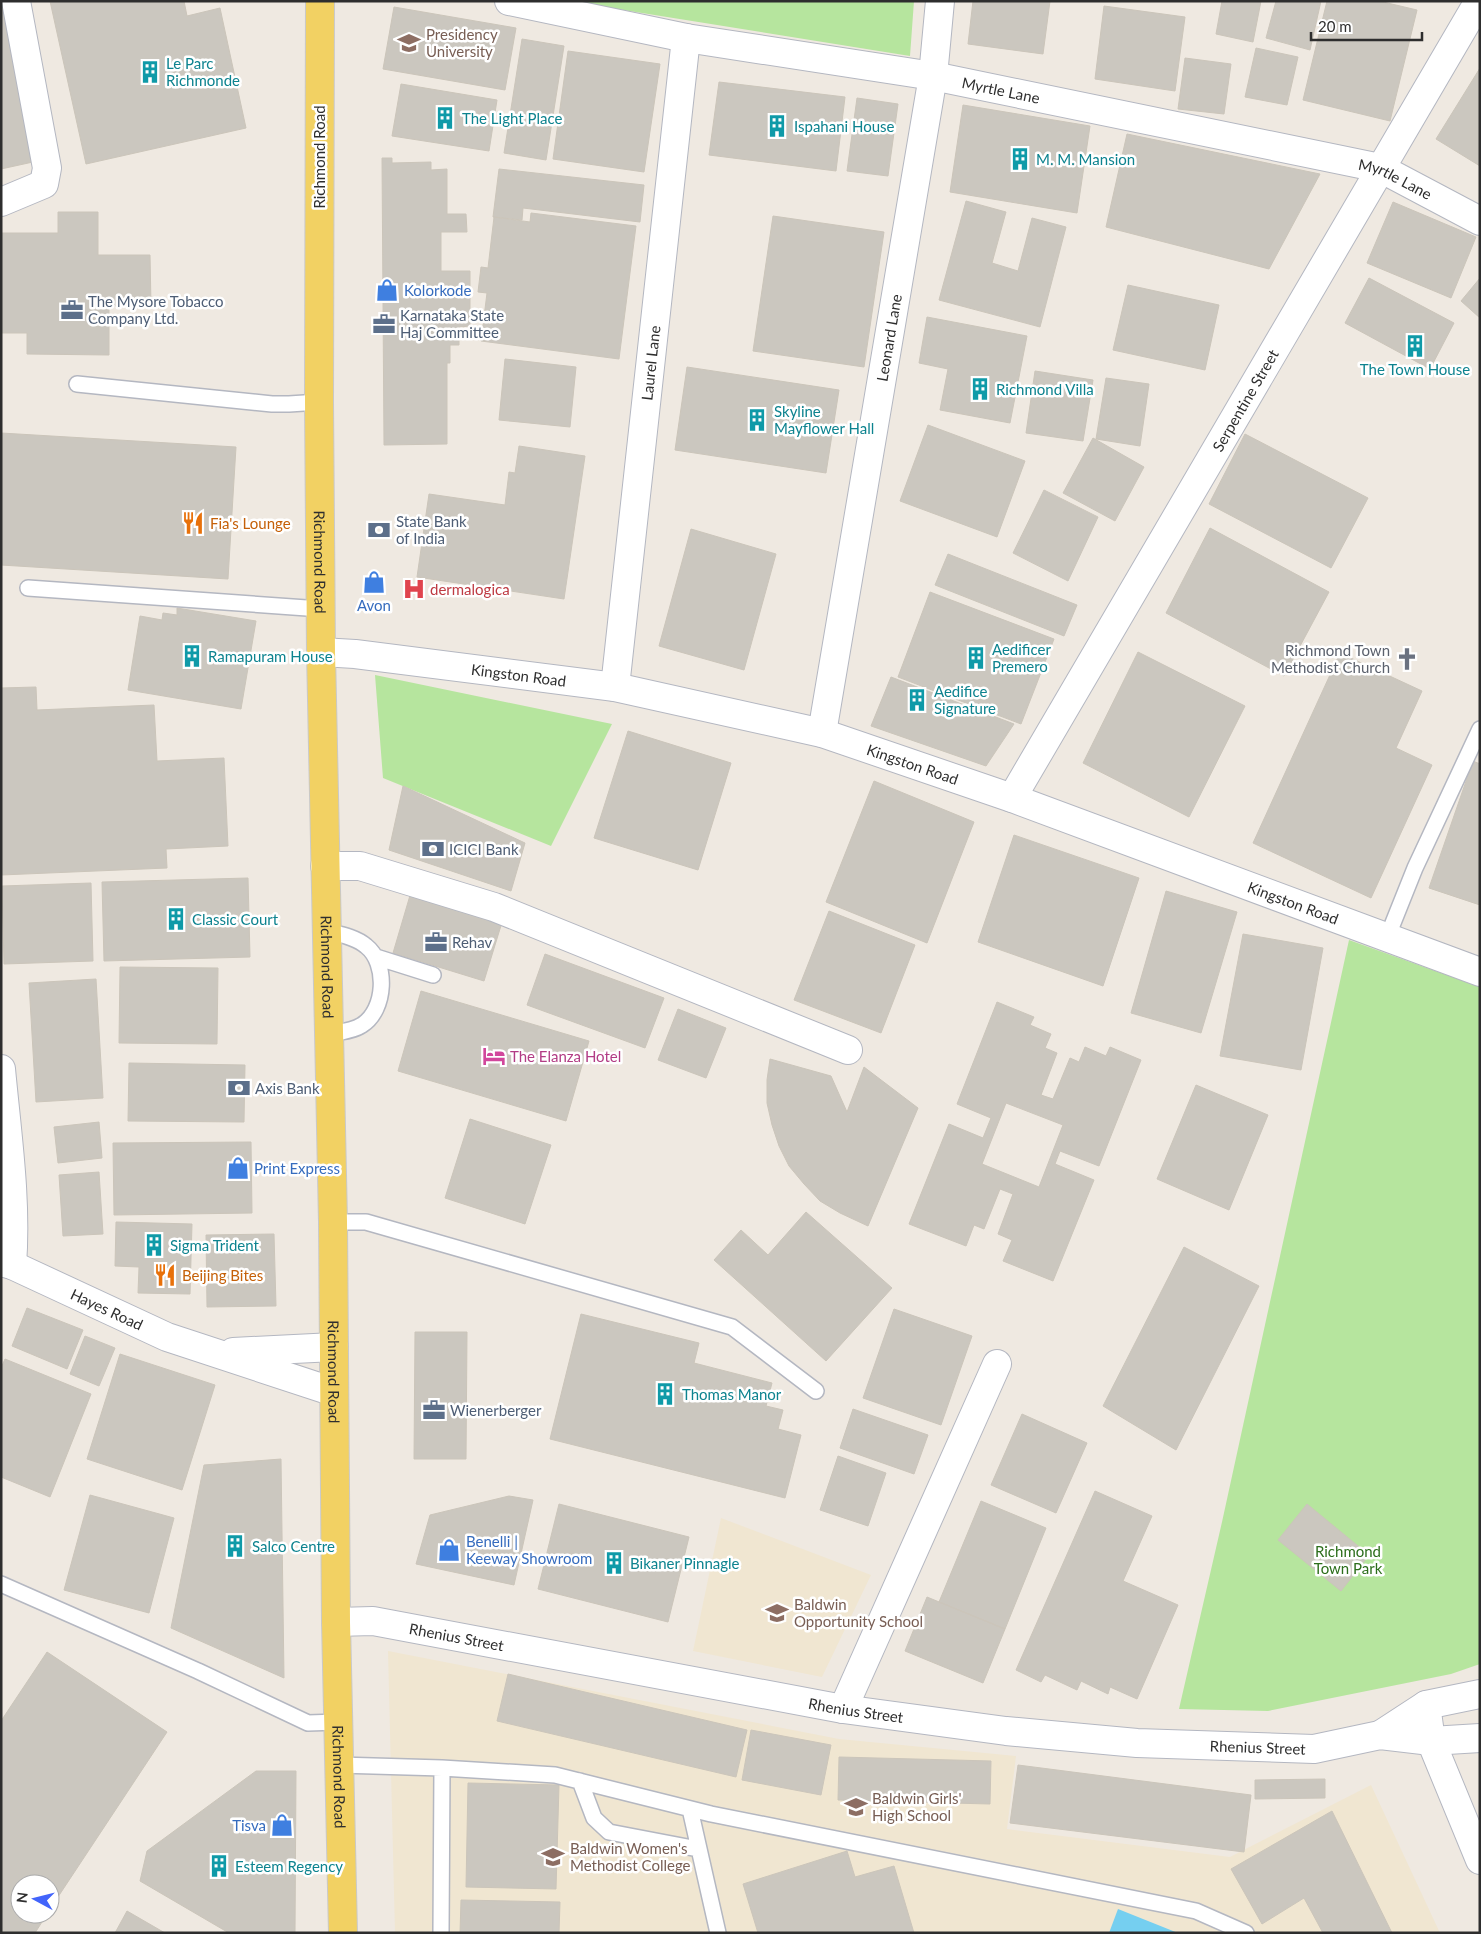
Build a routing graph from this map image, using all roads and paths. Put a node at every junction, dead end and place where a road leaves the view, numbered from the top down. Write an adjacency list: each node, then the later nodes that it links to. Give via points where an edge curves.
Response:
1 (16, 1): 9 (street, via 47,168 44,184)
2 (320, 1): 12 (main road, Richmond Road)
3 (509, 1): 6 (street, Myrtle Lane)
4 (940, 1): 7 (street, Leonard Lane)
5 (1479, 1): 8 (street, Serpentine Street)
6 (686, 38): 7 (street, Myrtle Lane); 16 (street, Laurel Lane)
7 (933, 76): 8 (street, Myrtle Lane); 18 (street, Leonard Lane)
8 (1380, 168): 10 (street, Myrtle Lane); 19 (street, Serpentine Street)
9 (1, 202)
10 (1480, 220)
11 (77, 384): 12 (lane, via 272,404)
12 (319, 402): 14 (main road, Richmond Road)
13 (28, 588): 14 (lane)
14 (321, 609): 15 (main road, Richmond Road)
15 (321, 652): 16 (street, Kingston Road); 20 (main road, Richmond Road)
16 (615, 687): 18 (street, Kingston Road)
17 (1480, 729): 22 (lane, via 1415,868)
18 (822, 733): 19 (street, Kingston Road)
19 (1012, 798): 22 (street, Kingston Road)
20 (325, 866): 21 (main road, Richmond Road); 27 (street, via 360,866 494,907)
21 (327, 930): 23 (lane, via 361,942); 26 (main road, Richmond Road)
22 (1387, 938): 24 (street, Kingston Road)
23 (376, 957): 25 (lane); 26 (lane, via 380,990 372,1016 356,1028)
24 (1480, 972)
25 (433, 975)
26 (329, 1034): 29 (main road, Richmond Road)
27 (848, 1050)
28 (1, 1069): 30 (street, via 14,1235)
29 (333, 1222): 31 (main road, Richmond Road); 34 (lane, via 366,1222 732,1327)
30 (6, 1263): 32 (street, Hayes Road, via 167,1337)
31 (334, 1347): 32 (street, Hayes Road); 35 (main road, Richmond Road)
32 (214, 1353): 35 (street, Hayes Road)
33 (997, 1364): 40 (street)
34 (816, 1391)
35 (334, 1392): 37 (main road, Richmond Road)
36 (1, 1584): 41 (lane, via 308,1723)
37 (336, 1622): 40 (street, Rhenius Street, via 373,1621); 41 (main road, Richmond Road)
38 (1480, 1694): 39 (street, Rhenius Street)
39 (1426, 1705): 42 (street, Rhenius Street); 44 (street)
40 (843, 1709): 42 (street, Rhenius Street, via 1006,1731 1137,1743 1314,1748)
41 (338, 1722): 45 (main road, Richmond Road)
42 (1380, 1735): 44 (street, Rhenius Street)
43 (1480, 1738): 44 (street, Rhenius Street)
44 (1431, 1741): 50 (street)
45 (339, 1765): 46 (lane); 51 (main road, Richmond Road)
46 (442, 1768): 47 (lane, via 555,1775); 52 (lane)
47 (580, 1781): 48 (lane); 49 (lane, via 594,1818 609,1832)
48 (690, 1809): 49 (lane); 54 (lane, via 1196,1910)
49 (698, 1849): 53 (lane)
50 (1480, 1860)
51 (343, 1933)
52 (441, 1933)
53 (718, 1933)
54 (1246, 1933)

